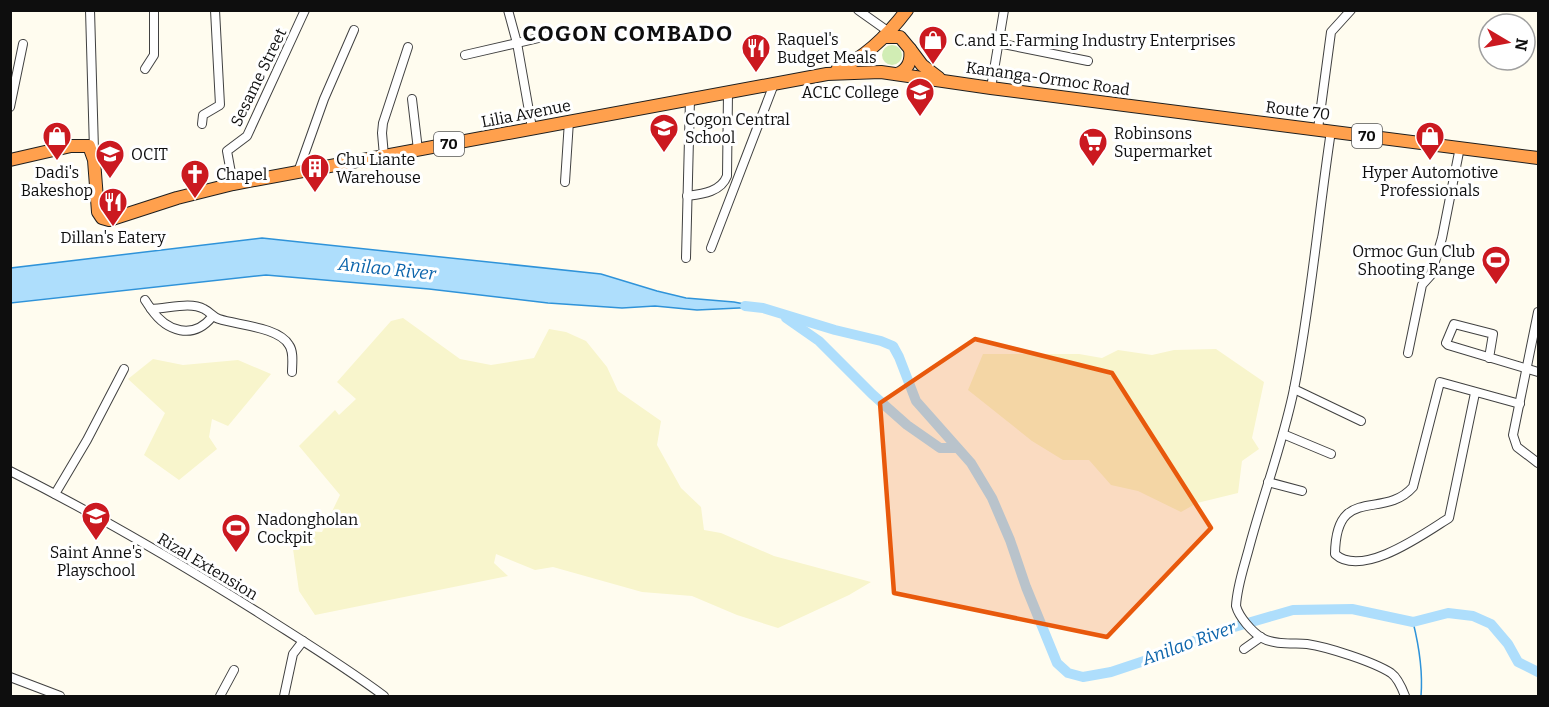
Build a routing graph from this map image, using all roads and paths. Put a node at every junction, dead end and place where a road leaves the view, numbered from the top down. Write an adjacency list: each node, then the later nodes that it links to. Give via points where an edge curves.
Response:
1 (90, 10): 36 (street)
2 (154, 10): 20 (street, via 154,54)
3 (215, 10): 33 (street, via 220,105 203,115)
4 (305, 10): 46 (street, Sesame Street, via 246,136 227,151)
5 (508, 10): 13 (street)
6 (858, 10): 12 (street)
7 (908, 10): 12 (highway); 16 (highway)
8 (1004, 10): 14 (street)
9 (1351, 10): 35 (street, via 1331,32 1325,69)
10 (354, 30): 44 (street)
11 (556, 34): 13 (street)
12 (883, 38): 16 (highway, via 900,37); 21 (highway, via 872,59); 22 (highway, 70, via 856,60)
13 (517, 43): 18 (street); 34 (street)
14 (998, 43): 19 (street); 26 (street)
15 (23, 44): 30 (street)
16 (909, 46): 23 (highway, via 910,62); 24 (highway, 70, via 927,70)
17 (408, 47): 40 (street, via 383,123)
18 (465, 55)
19 (1088, 61)
20 (145, 69)
21 (881, 72): 22 (highway, 70); 23 (highway, 70)
22 (827, 74): 25 (highway, Lilia Avenue / 70)
23 (897, 74): 24 (highway, Kananga-Ormoc Road / 70)
24 (943, 80): 26 (highway, Kananga-Ormoc Road / 70)
25 (774, 84): 27 (highway, Lilia Avenue / 70); 48 (street)
26 (991, 88): 31 (highway, Kananga-Ormoc Road / 70)
27 (728, 93): 29 (highway, Lilia Avenue / 70); 47 (street, via 727,176 721,186)
28 (412, 99): 39 (street)
29 (690, 99): 32 (highway, Lilia Avenue / 70); 47 (street)
30 (10, 107)
31 (1195, 114): 35 (highway, Route 70 / 70)
32 (569, 121): 34 (highway, Lilia Avenue / 70); 45 (street)
33 (202, 124)
34 (532, 128): 39 (highway, Lilia Avenue / 70)
35 (1325, 130): 38 (highway, Route 70 / 70); 60 (street, via 1313,272)
36 (93, 138): 37 (street); 43 (street)
37 (68, 146): 42 (highway); 43 (highway)
38 (1460, 147): 41 (highway, Route 70 / 70); 54 (street, via 1442,238 1431,275 1422,285)
39 (418, 150): 40 (highway, Lilia Avenue / 70)
40 (384, 156): 44 (highway, Lilia Avenue / 70)
41 (1539, 158)
42 (10, 160)
43 (94, 160): 46 (highway, Lilia Avenue / 70, via 98,212 109,220)
44 (298, 172): 46 (highway, Lilia Avenue / 70)
45 (565, 182)
46 (233, 184)
47 (687, 196): 49 (street)
48 (711, 248)
49 (686, 258)
50 (145, 300): 51 (street)
51 (152, 309): 53 (street, via 197,306); 53 (street, via 167,326 188,331 202,327)
52 (1539, 312): 57 (street)
53 (212, 317): 58 (street, via 267,330 286,340 291,350)
54 (1408, 353)
55 (1489, 358): 55 (street, via 1448,345 1454,324 1492,334); 57 (street)
56 (124, 369): 70 (street)
57 (1527, 369): 59 (street); 62 (street)
58 (292, 372)
59 (1539, 372)
60 (1294, 390): 63 (street); 64 (street)
61 (1474, 393): 61 (street, via 1440,382 1413,487 1405,496 1351,510 1341,520 1335,535 1335,554 1340,559 1360,561 1394,552 1449,518); 62 (street)
62 (1520, 404): 66 (street, via 1514,440)
63 (1361, 421)
64 (1283, 434): 65 (street); 68 (street)
65 (1331, 454)
66 (1539, 464)
67 (10, 471): 70 (street, Rizal Extension)
68 (1268, 482): 69 (street); 71 (street, via 1236,606)
69 (1302, 491)
70 (55, 494): 72 (street, Rizal Extension, via 181,564)
71 (1261, 638): 73 (street); 80 (street, via 1343,653 1392,674)
72 (303, 641): 78 (street, via 293,654); 79 (street, Rizal Extension)
73 (1244, 649)
74 (234, 670): 77 (street)
75 (10, 677): 76 (street)
76 (60, 696)
77 (220, 696)
78 (284, 696)
79 (384, 696)
80 (1405, 696)

